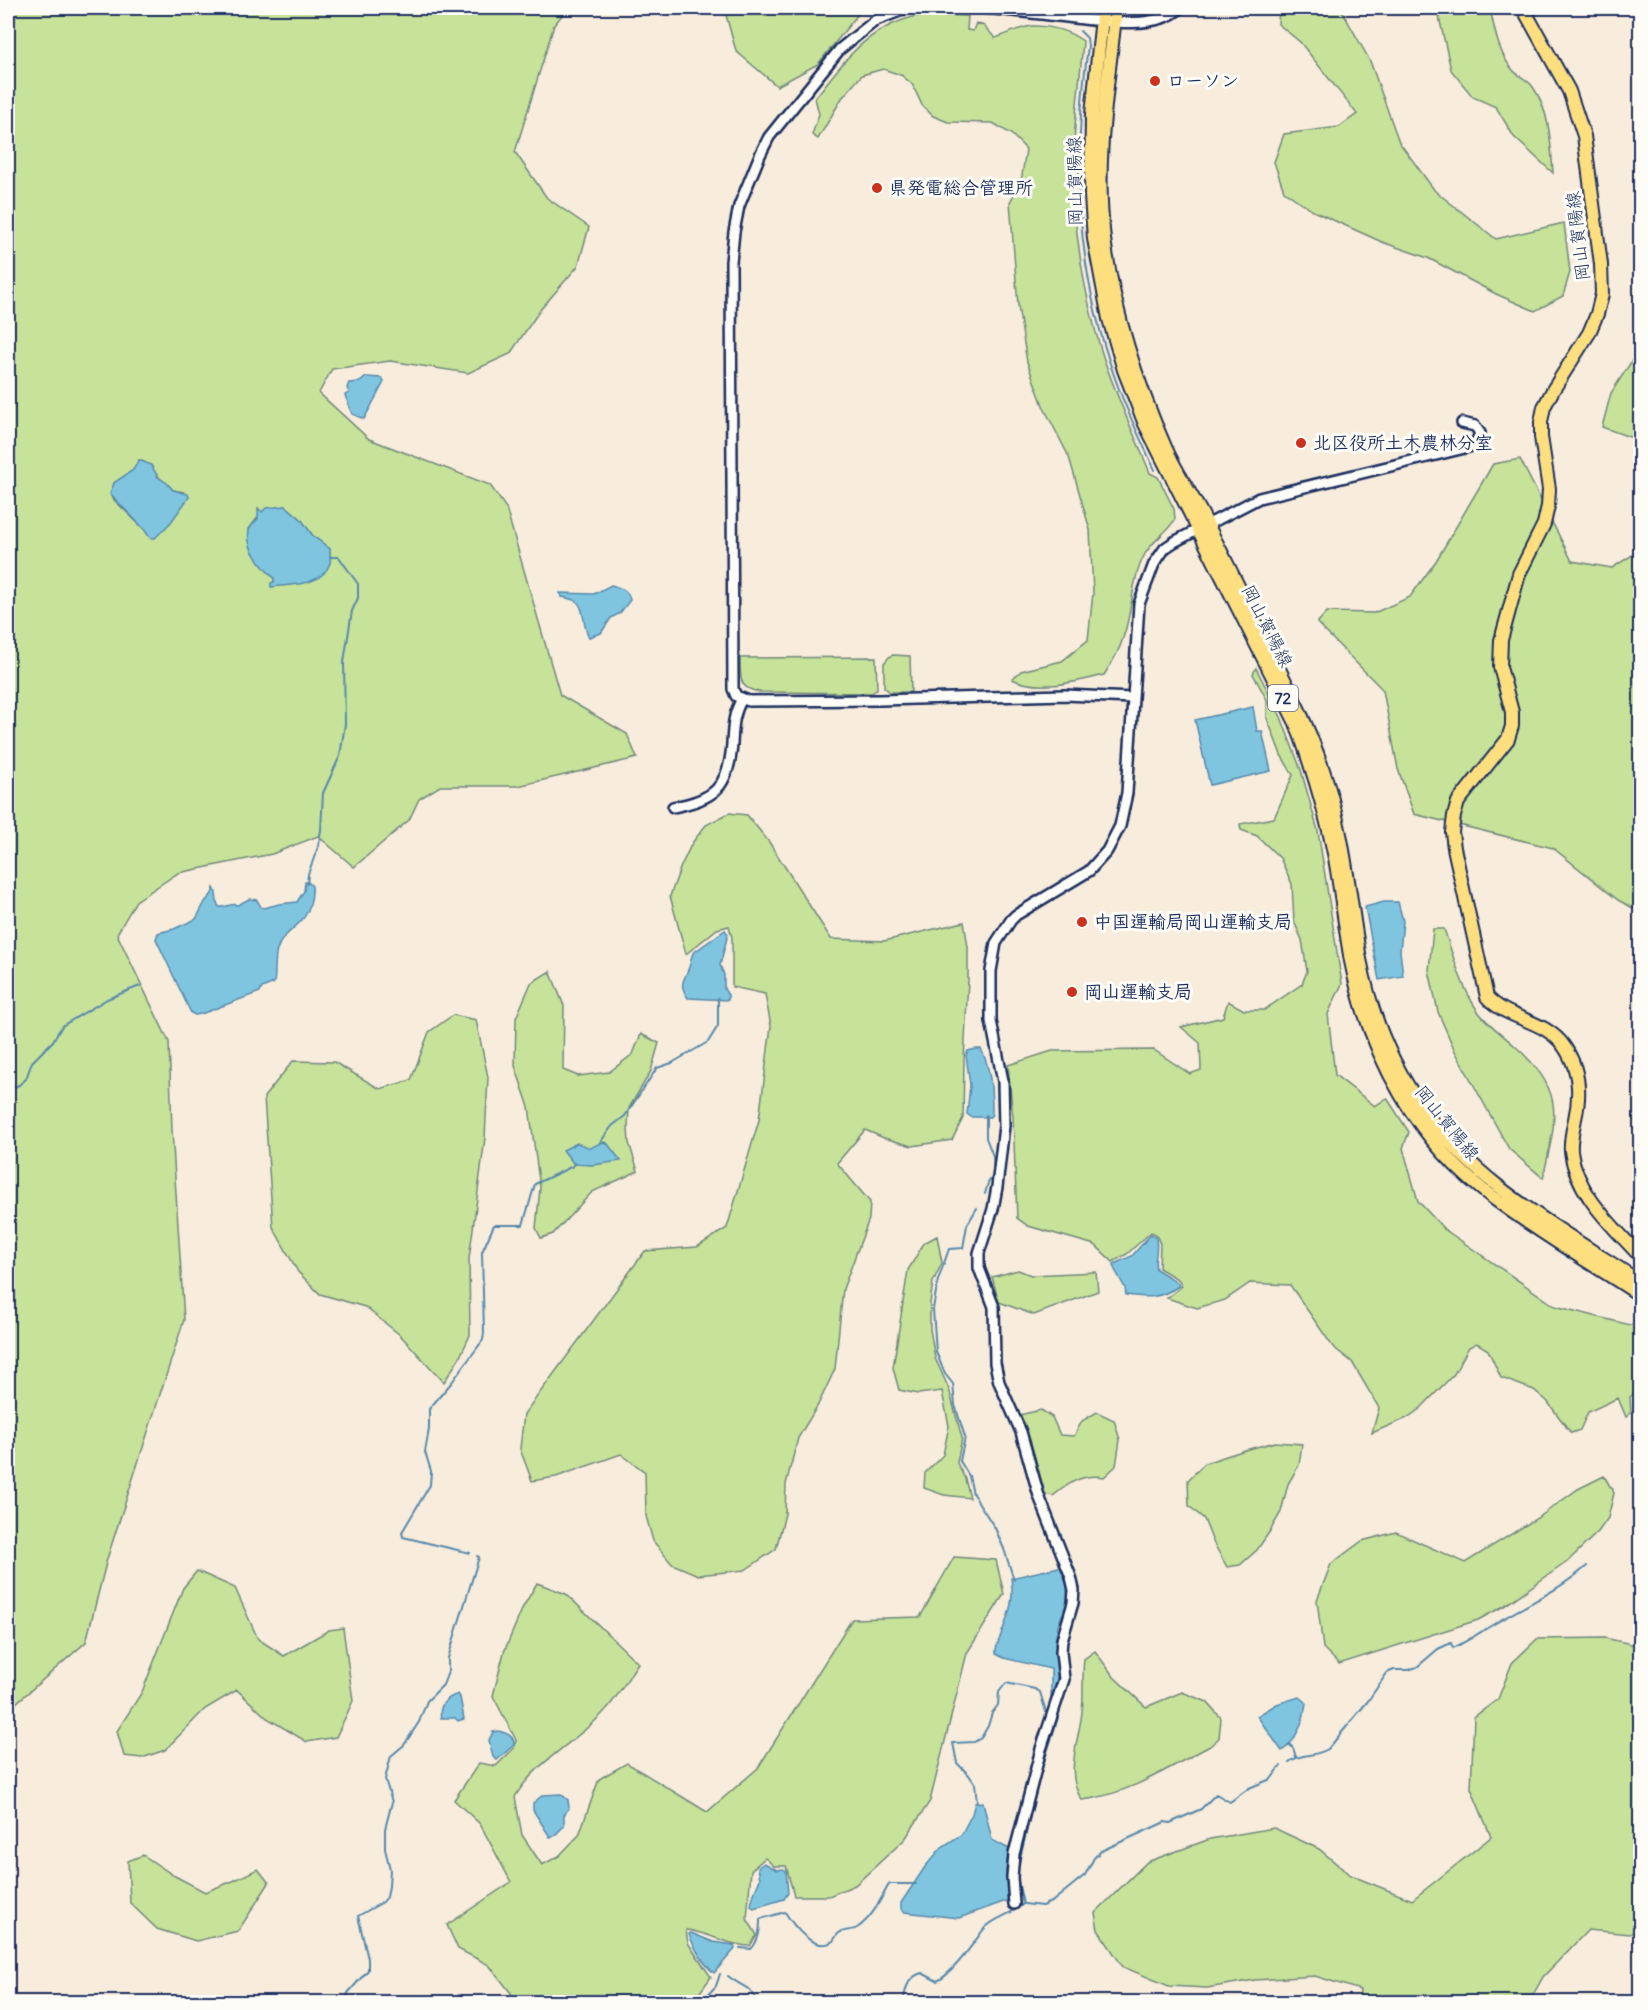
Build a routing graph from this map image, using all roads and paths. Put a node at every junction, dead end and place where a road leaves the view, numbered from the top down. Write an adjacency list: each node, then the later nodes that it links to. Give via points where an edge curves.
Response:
1 (908, 8): 12 (street, via 876,21 840,49 770,137 739,206 731,262 732,630 733,689)
2 (982, 8): 7 (street)
3 (1103, 8): 7 (main road, 岡山賀陽線 / 72)
4 (1116, 8): 8 (main road, 岡山賀陽線 / 72)
5 (1180, 8): 8 (street, via 1146,21)
6 (1523, 8): 14 (main road, 岡山賀陽線, via 1569,91 1584,136 1602,294 1589,333 1544,406 1541,437 1548,506 1544,524 1519,574 1501,640 1500,667 1512,726 1508,739 1458,802 1452,832 1487,997 1493,1004 1535,1023 1562,1044 1571,1059 1578,1076 1579,1095 1571,1136 1575,1168 1585,1191)
7 (1101, 21): 8 (street); 10 (main road, 岡山賀陽線 / 72, via 1090,156 1100,279 1124,370 1141,413)
8 (1114, 23): 10 (main road, 岡山賀陽線 / 72, via 1103,111 1100,193 1110,277 1135,371)
9 (1462, 423): 10 (street, via 1475,426 1480,433 1476,443 1469,447 1259,498)
10 (1202, 527): 11 (street, via 1165,548 1150,572 1139,604); 15 (main road, 岡山賀陽線 / 72, via 1304,719 1323,768 1345,858 1369,997 1395,1065 1447,1139 1475,1168 1503,1192); 16 (main road, 岡山賀陽線 / 72, via 1296,723 1314,772 1335,858 1360,998 1370,1034 1400,1095 1439,1147 1488,1194)
11 (1132, 698): 12 (street, via 1065,695); 17 (street, via 1125,809 1113,842 1089,871 1011,920 996,943 991,971 991,1021 1003,1081 1004,1126 998,1187 979,1253 979,1268 994,1307 999,1382 1021,1432 1039,1496 1074,1590 1060,1652 1062,1688 1041,1749 1014,1854)
12 (742, 699): 13 (street, via 736,709 732,748 722,784 709,797)
13 (672, 807)
14 (1641, 1256)
15 (1641, 1282)
16 (1641, 1295)
17 (1014, 1904)

